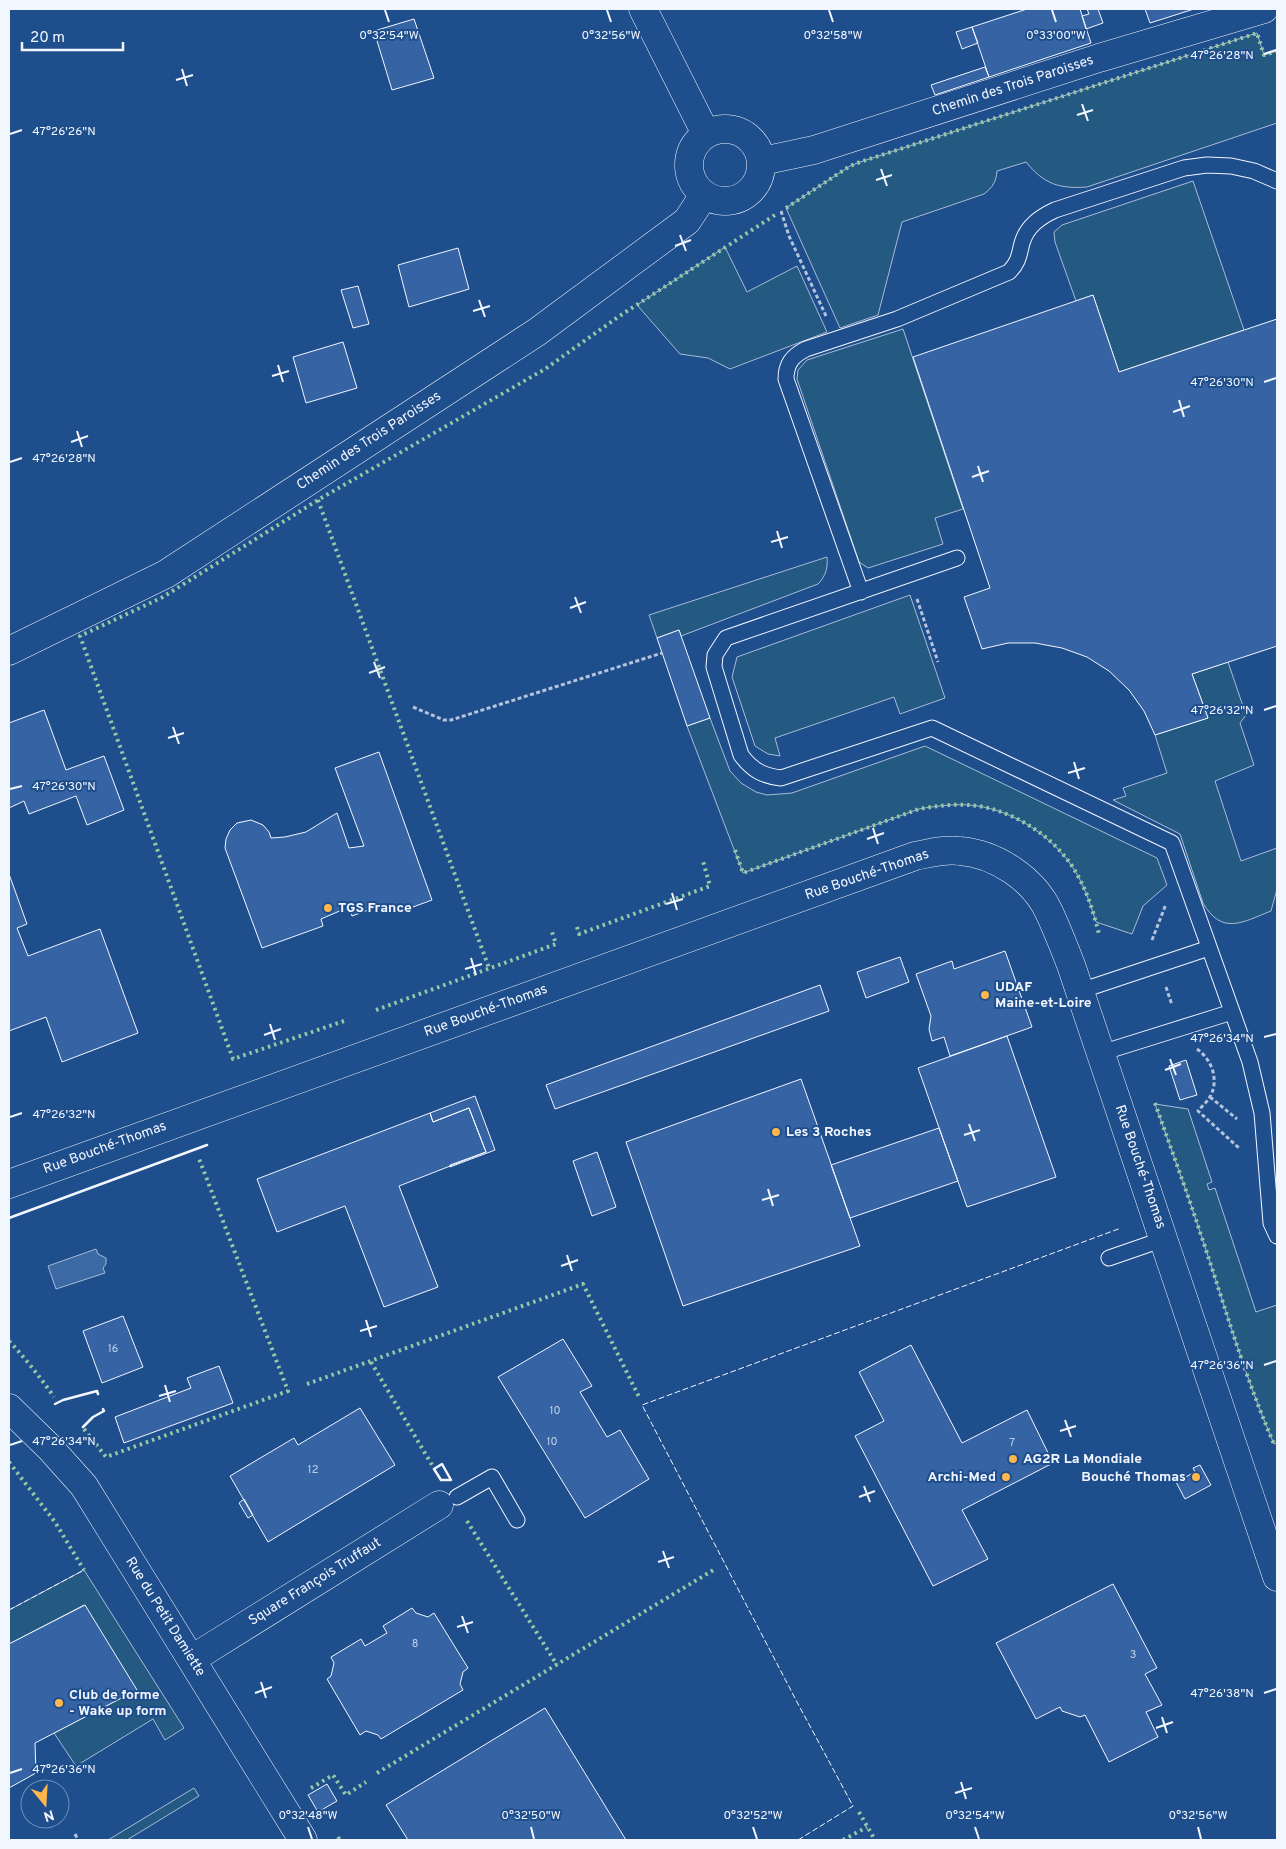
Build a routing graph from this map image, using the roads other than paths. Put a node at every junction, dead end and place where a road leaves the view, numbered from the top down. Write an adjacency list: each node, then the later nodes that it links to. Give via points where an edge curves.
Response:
1 (643, 9): 3 (street)
2 (1264, 9): 4 (street, Chemin des Trois Paroisses, via 1099,58 814,150)
3 (706, 134): 4 (street, via 717,129 741,132 751,139); 6 (street, via 697,142 688,164 690,176)
4 (762, 161): 6 (street, via 756,184 739,199 715,201)
5 (1277, 181): 8 (lane, via 1231,166 1184,168 1055,210 1044,215 1026,232 1020,257 1009,272 897,319 796,354 788,363 786,379)
6 (704, 195): 9 (street, Chemin des Trois Paroisses, via 687,221 537,332 166,574)
7 (957, 558): 8 (lane)
8 (861, 592): 10 (lane, via 726,638 720,646 714,667 717,680 741,755 750,766 762,774 782,778 932,728 1172,843)
9 (9, 651)
10 (1209, 948): 11 (lane); 12 (lane)
11 (1080, 991): 13 (street, Rue Bouché-Thomas); 14 (street, Rue Bouché-Thomas, via 1049,910 1022,877 983,856 937,851 914,856)
12 (1232, 1012): 13 (lane); 15 (lane, via 1250,1062 1262,1113 1271,1223)
13 (1101, 1053): 16 (street, Rue Bouché-Thomas)
14 (9, 1184)
15 (1277, 1236)
16 (1164, 1239): 17 (lane); 21 (street, Rue Bouché-Thomas)
17 (1109, 1258)
18 (9, 1408): 22 (street, Rue du Petit Damiette, via 84,1486)
19 (448, 1501): 20 (lane, via 492,1477); 22 (street, Square François Truffaut)
20 (517, 1520)
21 (1277, 1577)
22 (192, 1659): 23 (street, Rue du Petit Damiette)
23 (302, 1840)

